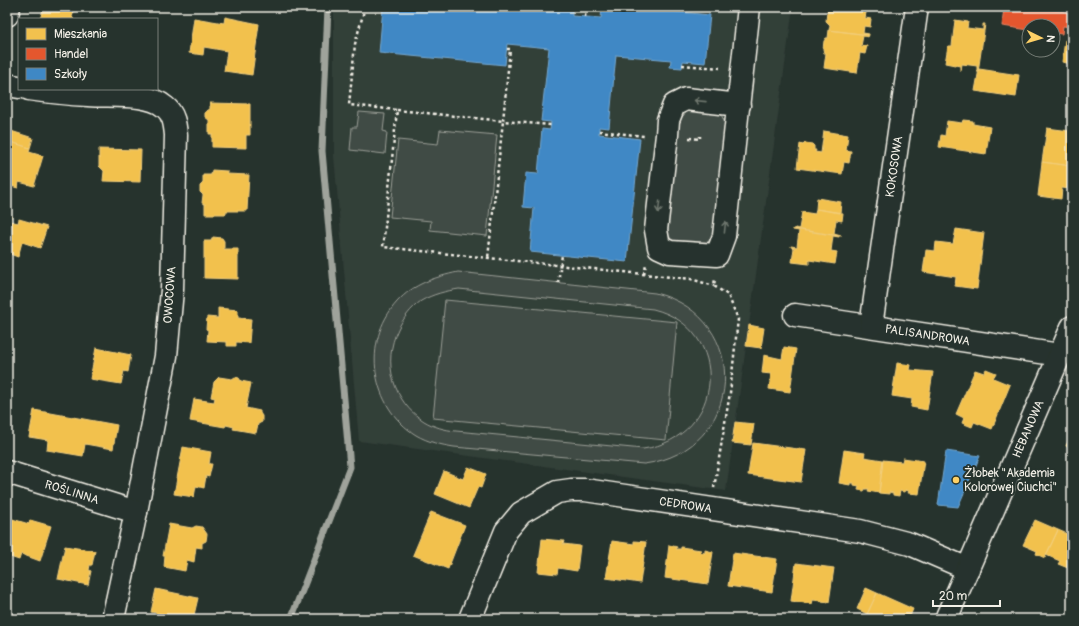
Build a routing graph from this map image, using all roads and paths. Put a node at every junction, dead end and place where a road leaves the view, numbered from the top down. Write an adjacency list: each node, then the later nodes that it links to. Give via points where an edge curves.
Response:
1 (9, 7): 6 (street)
2 (365, 7): 15 (path, via 355,44 349,105)
3 (586, 7): 7 (path)
4 (749, 7): 10 (street)
5 (917, 7): 27 (street, KOKOSOWA)
6 (7, 15)
7 (585, 17)
8 (507, 49): 16 (path, via 510,50)
9 (682, 65): 10 (path)
10 (742, 71): 14 (street)
11 (7, 85): 12 (street)
12 (18, 87)
13 (38, 90): 32 (street, OWOCOWA, via 87,96 149,99 166,108 175,124 172,290 166,356)
14 (739, 105): 19 (street, one-way to 19, via 686,99 674,105 668,120); 21 (street, one-way to 14, via 724,236)
15 (397, 110): 16 (path); 22 (path, via 383,247)
16 (503, 121): 17 (path); 22 (path)
17 (551, 125)
18 (599, 131): 19 (path)
19 (666, 138): 21 (street, one-way to 21, via 656,230 659,247 670,252)
20 (562, 255): 23 (path)
21 (717, 255): 25 (path)
22 (488, 258): 23 (path)
23 (560, 266): 24 (path); 25 (path, via 691,279)
24 (558, 284)
25 (714, 286): 31 (path, via 728,295 738,320 730,393)
26 (795, 315): 27 (street, PALISANDROWA)
27 (871, 326): 29 (street, PALISANDROWA)
28 (1072, 327): 29 (street, HEBANOWA)
29 (1060, 355): 33 (street, HEBANOWA)
30 (7, 472): 32 (street, ROŚLINNA)
31 (714, 490)
32 (136, 512): 34 (street, OWOCOWA)
33 (968, 569): 35 (street, CEDROWA, via 910,544 860,531 571,490 557,492 521,513 513,521 506,530); 36 (street, HEBANOWA)
34 (113, 619)
35 (470, 619)
36 (946, 619)

